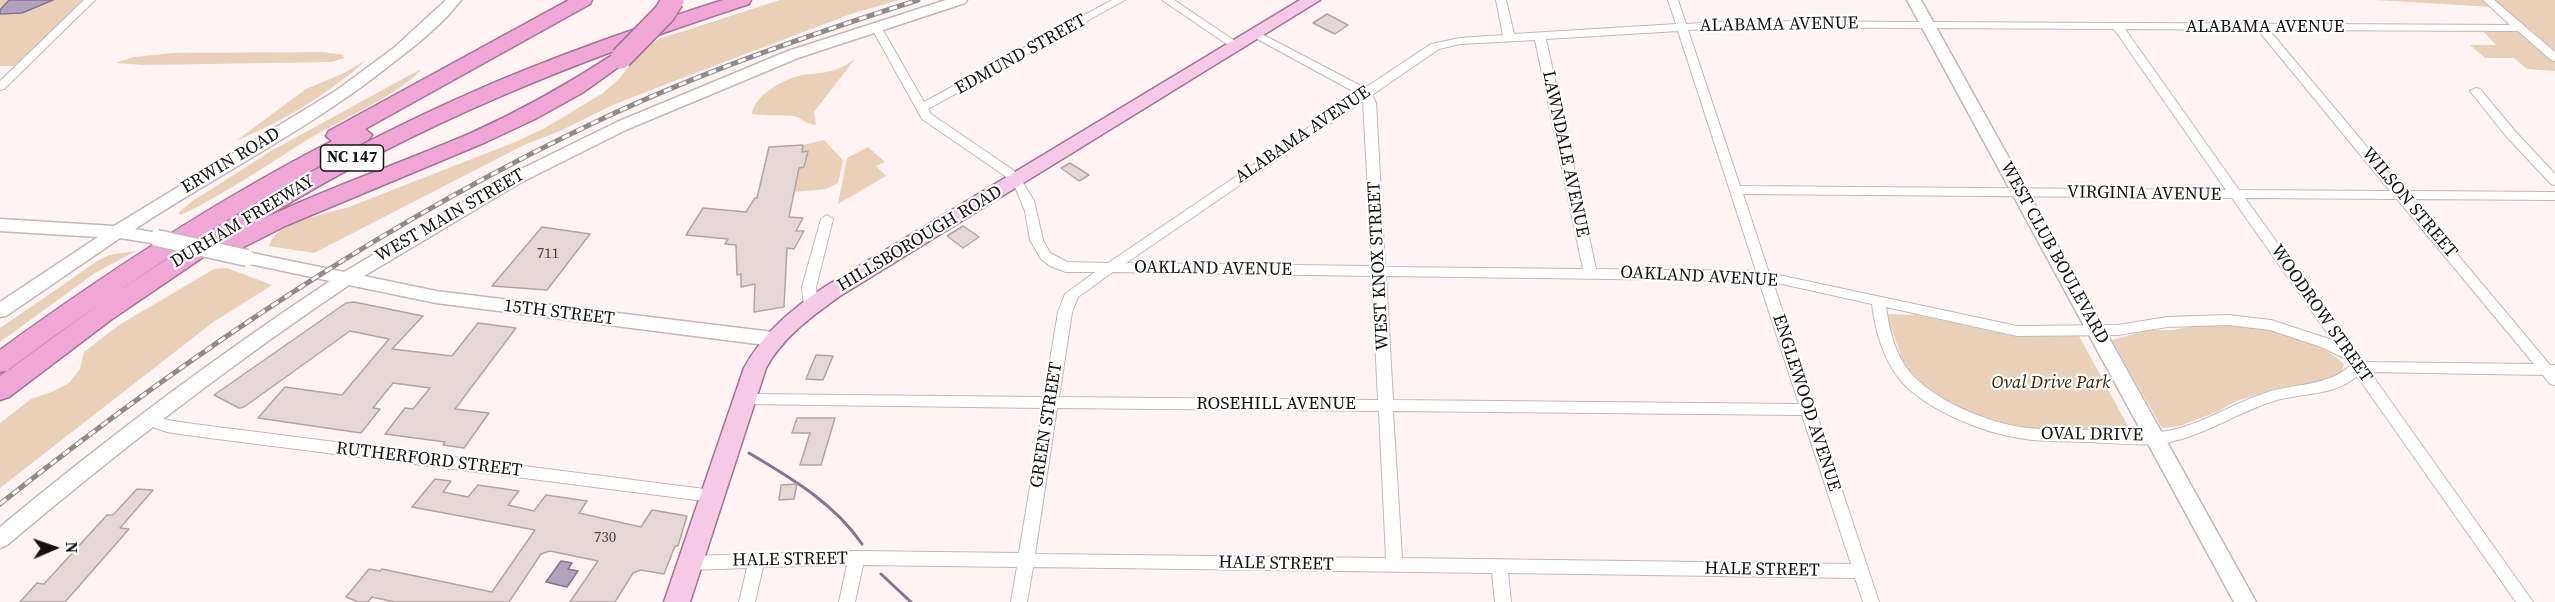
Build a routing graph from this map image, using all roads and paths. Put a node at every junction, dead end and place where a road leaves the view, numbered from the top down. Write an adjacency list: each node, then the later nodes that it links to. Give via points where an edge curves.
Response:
1 (90, 0): 26 (street)
2 (454, 0): 39 (street, ERWIN ROAD, via 419,36 374,73)
3 (583, 0): 44 (highway, via 301,157 175,235)
4 (673, 0): 55 (highway, bridge, via 621,58 558,100 231,244 123,308)
5 (697, 0): 44 (highway, DURHAM FREEWAY / NC 147, via 548,52 430,102 294,170)
6 (742, 0): 55 (highway, DURHAM FREEWAY / NC 147, via 610,43 526,76 349,160 176,262 62,342)
7 (960, 0): 17 (street, WEST MAIN STREET)
8 (1120, 0): 29 (street, EDMUND STREET)
9 (1167, 0): 24 (street)
10 (1312, 0): 21 (main road, HILLSBOROUGH ROAD)
11 (1501, 0): 23 (street)
12 (1672, 0): 18 (street, ENGLEWOOD AVENUE)
13 (1914, 0): 15 (street, WEST CLUB BOULEVARD)
14 (2488, 0): 20 (street)
15 (1928, 24): 16 (street, ALABAMA AVENUE); 18 (street, ALABAMA AVENUE); 33 (street, WEST CLUB BOULEVARD)
16 (2117, 26): 19 (street, ALABAMA AVENUE); 34 (street, WOODROW STREET)
17 (876, 27): 29 (street); 45 (street, WEST MAIN STREET, via 735,76 591,139 427,228)
18 (1681, 27): 22 (street, ALABAMA AVENUE); 32 (street, ENGLEWOOD AVENUE)
19 (2261, 27): 20 (street, ALABAMA AVENUE); 35 (street, WILSON STREET)
20 (2519, 28): 25 (street)
21 (1254, 33): 24 (main road, HILLSBOROUGH ROAD); 28 (street)
22 (1540, 36): 23 (street, ALABAMA AVENUE); 42 (street, LAWNDALE AVENUE)
23 (1509, 38): 28 (street, ALABAMA AVENUE, via 1435,46)
24 (1235, 45): 30 (main road, HILLSBOROUGH ROAD)
25 (2555, 58)
26 (0, 87)
27 (2476, 91): 31 (street)
28 (1365, 93): 40 (street, ALABAMA AVENUE); 41 (street, WEST KNOX STREET, via 1370,103)
29 (922, 108): 30 (street, via 936,123)
30 (1016, 181): 40 (street, OAKLAND AVENUE, via 1028,200 1035,238 1045,255 1066,267); 47 (main road, HILLSBOROUGH ROAD)
31 (2555, 181)
32 (1734, 190): 33 (street, VIRGINIA AVENUE); 43 (street, ENGLEWOOD AVENUE)
33 (2020, 192): 34 (street, VIRGINIA AVENUE); 49 (street, WEST CLUB BOULEVARD)
34 (2237, 195): 35 (street, VIRGINIA AVENUE); 51 (street, WOODROW STREET)
35 (2403, 195): 36 (street, VIRGINIA AVENUE); 54 (street, WILSON STREET)
36 (2555, 196)
37 (827, 219): 47 (street, via 809,287)
38 (0, 225): 39 (street, 15TH STREET)
39 (117, 232): 45 (street, 15TH STREET, bridge); 48 (street, ERWIN ROAD)
40 (1108, 267): 41 (street, OAKLAND AVENUE); 57 (street, GREEN STREET, via 1069,298)
41 (1380, 271): 42 (street, OAKLAND AVENUE); 58 (street, WEST KNOX STREET)
42 (1590, 272): 43 (street, OAKLAND AVENUE)
43 (1764, 276): 46 (street, OAKLAND AVENUE); 59 (street, ENGLEWOOD AVENUE)
44 (117, 279): 52 (highway, DURHAM FREEWAY / NC 147)
45 (345, 279): 50 (street, 15TH STREET, via 467,302); 60 (street, WEST MAIN STREET)
46 (1878, 302): 49 (street, OAKLAND AVENUE, via 2017,331); 61 (street, OVAL DRIVE, via 1880,322 1902,374 1935,401 2000,428 2024,433)
47 (811, 306): 50 (main road, HILLSBOROUGH ROAD)
48 (0, 311)
49 (2096, 330): 51 (street, OAKLAND AVENUE, via 2200,320 2257,322); 61 (street, WEST CLUB BOULEVARD)
50 (773, 339): 56 (main road, HILLSBOROUGH ROAD, via 759,360)
51 (2349, 354): 53 (street, WOODROW STREET)
52 (0, 363)
53 (2359, 367): 54 (street); 61 (street, OVAL DRIVE, via 2348,379 2334,385 2279,393 2177,435); 78 (street, WOODROW STREET)
54 (2552, 373)
55 (0, 392)
56 (745, 399): 57 (street, ROSEHILL AVENUE); 62 (main road, HILLSBOROUGH ROAD)
57 (1051, 402): 58 (street, ROSEHILL AVENUE); 66 (street, GREEN STREET)
58 (1386, 405): 59 (street, ROSEHILL AVENUE); 68 (street, WEST KNOX STREET)
59 (1808, 410): 70 (street, ENGLEWOOD AVENUE)
60 (146, 419): 62 (street, RUTHERFORD STREET, via 167,426); 63 (street, WEST MAIN STREET)
61 (2154, 436): 77 (street, WEST CLUB BOULEVARD)
62 (712, 496): 67 (main road, HILLSBOROUGH ROAD)
63 (0, 538)
64 (856, 558): 65 (street, HALE STREET); 66 (street, HALE STREET); 73 (street)
65 (757, 560): 67 (street, HALE STREET); 72 (street)
66 (1026, 561): 68 (street, HALE STREET); 74 (street, GREEN STREET)
67 (691, 563): 71 (main road, HILLSBOROUGH ROAD)
68 (1394, 565): 69 (street, HALE STREET)
69 (1499, 566): 70 (street, HALE STREET); 75 (street)
70 (1861, 571): 76 (street, ENGLEWOOD AVENUE)
71 (677, 602)
72 (747, 602)
73 (847, 602)
74 (1019, 602)
75 (1503, 602)
76 (1871, 602)
77 (2245, 602)
78 (2526, 602)

